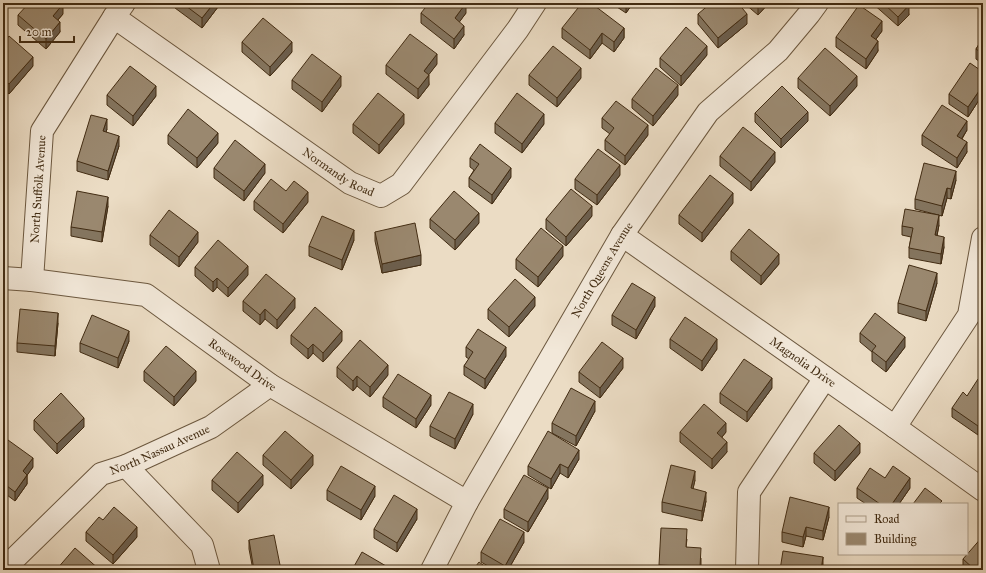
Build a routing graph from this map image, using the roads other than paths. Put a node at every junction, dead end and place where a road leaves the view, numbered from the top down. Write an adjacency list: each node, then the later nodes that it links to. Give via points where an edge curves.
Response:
1 (535, 3): 3 (street, Normandy Road, via 401,184 381,196 350,183)
2 (817, 3): 4 (street, North Queens Avenue, via 778,52 708,112)
3 (119, 10): 7 (street, North Suffolk Avenue, via 42,131)
4 (622, 235): 8 (street, Magnolia Drive); 13 (street, North Queens Avenue)
5 (983, 238): 10 (street, via 969,315)
6 (3, 278): 7 (street, Rosewood Drive)
7 (32, 280): 9 (street, Rosewood Drive, via 146,295)
8 (825, 378): 10 (street, Magnolia Drive); 17 (street, via 749,492)
9 (270, 385): 11 (street, North Nassau Avenue, via 211,427); 13 (street, Rosewood Drive)
10 (895, 427): 12 (street, Magnolia Drive)
11 (126, 466): 14 (street, North Nassau Avenue, via 101,474); 15 (street, via 202,545)
12 (983, 490)
13 (467, 502): 16 (street, North Queens Avenue)
14 (4, 570)
15 (209, 570)
16 (432, 570)
17 (747, 570)

